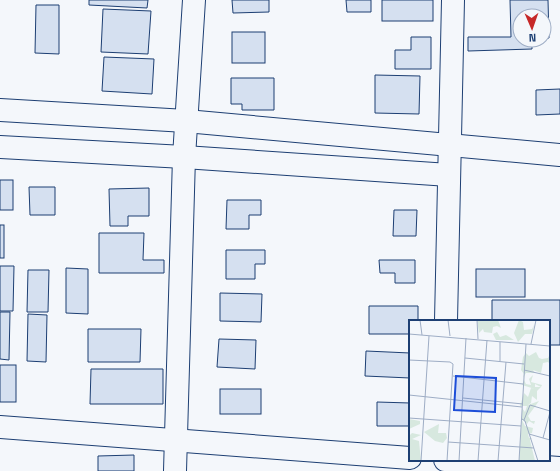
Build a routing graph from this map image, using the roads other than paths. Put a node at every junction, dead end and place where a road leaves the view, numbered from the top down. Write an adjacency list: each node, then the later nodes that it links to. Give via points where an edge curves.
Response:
1 (194, 0): 4 (street)
2 (453, 0): 5 (street)
3 (0, 110): 4 (street)
4 (186, 122): 5 (street); 8 (street)
5 (450, 144): 7 (street); 9 (street)
6 (0, 147): 8 (street)
7 (560, 155)
8 (184, 157): 9 (street); 12 (street)
9 (449, 175): 10 (street)
10 (446, 320)
11 (0, 427): 12 (street)
12 (176, 441): 13 (street); 17 (street)
13 (409, 458)
14 (444, 461): 18 (street)
15 (458, 461): 16 (street)
16 (560, 468)
17 (175, 471)
18 (443, 471)

